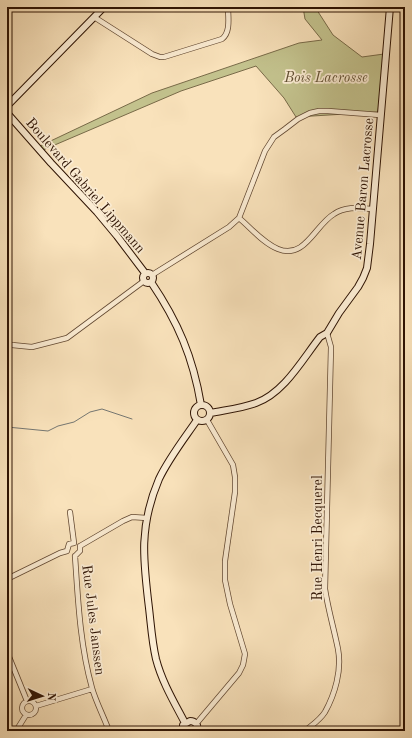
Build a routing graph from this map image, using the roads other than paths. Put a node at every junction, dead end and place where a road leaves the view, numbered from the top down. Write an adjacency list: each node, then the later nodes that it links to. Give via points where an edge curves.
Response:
1 (104, 7): 4 (street)
2 (228, 7): 4 (street, via 227,33 222,39 164,57 152,54)
3 (390, 7): 7 (street, Avenue Baron Lacrosse)
4 (94, 17): 5 (street)
5 (7, 106): 6 (street)
6 (7, 113): 10 (street, Boulevard Gabriel Lippmann, via 102,218)
7 (380, 115): 8 (street, Avenue Baron Lacrosse); 9 (street, via 319,111 298,119 274,137 265,151)
8 (372, 209): 9 (street, via 349,208 334,213 303,246 292,251 278,249 267,243); 14 (street, Avenue Baron Lacrosse, via 365,273)
9 (239, 218): 11 (street, via 229,227)
10 (145, 273): 11 (street); 12 (street)
11 (152, 275): 13 (street)
12 (144, 281): 13 (street); 15 (street, via 67,338 32,347)
13 (151, 282): 16 (street, via 168,307 184,340 194,370)
14 (327, 333): 17 (street, Avenue Baron Lacrosse, via 320,337 278,389 267,398 246,406); 38 (street, Rue Henri Becquerel, via 331,347 326,589 338,649 338,671 336,686 324,712)
15 (7, 343)
16 (200, 405): 17 (street, via 207,406); 18 (street, via 194,410)
17 (211, 412): 19 (street)
18 (197, 420): 19 (street); 21 (street, via 163,472)
19 (207, 420): 33 (street, via 233,465 235,477 225,580 245,654 239,673)
20 (70, 512): 22 (street)
21 (147, 518): 23 (street, Rue Jules Janssen, via 132,517); 32 (street, via 143,562 156,660)
22 (74, 542): 23 (street); 24 (street, via 69,544)
23 (80, 546): 25 (street, via 80,551)
24 (67, 551): 25 (street); 26 (street)
25 (75, 556): 28 (street, Rue Jules Janssen, via 78,604)
26 (7, 579)
27 (7, 652): 29 (street)
28 (92, 689): 30 (street); 35 (street, Rue Jules Janssen)
29 (27, 701): 30 (street, via 33,701); 31 (street, via 21,707)
30 (36, 706): 31 (street, via 34,714)
31 (26, 715): 34 (street)
32 (185, 723): 33 (street, via 190,721); 36 (street)
33 (196, 724): 37 (street)
34 (16, 731)
35 (109, 731)
36 (183, 731)
37 (197, 731)
38 (305, 731)

